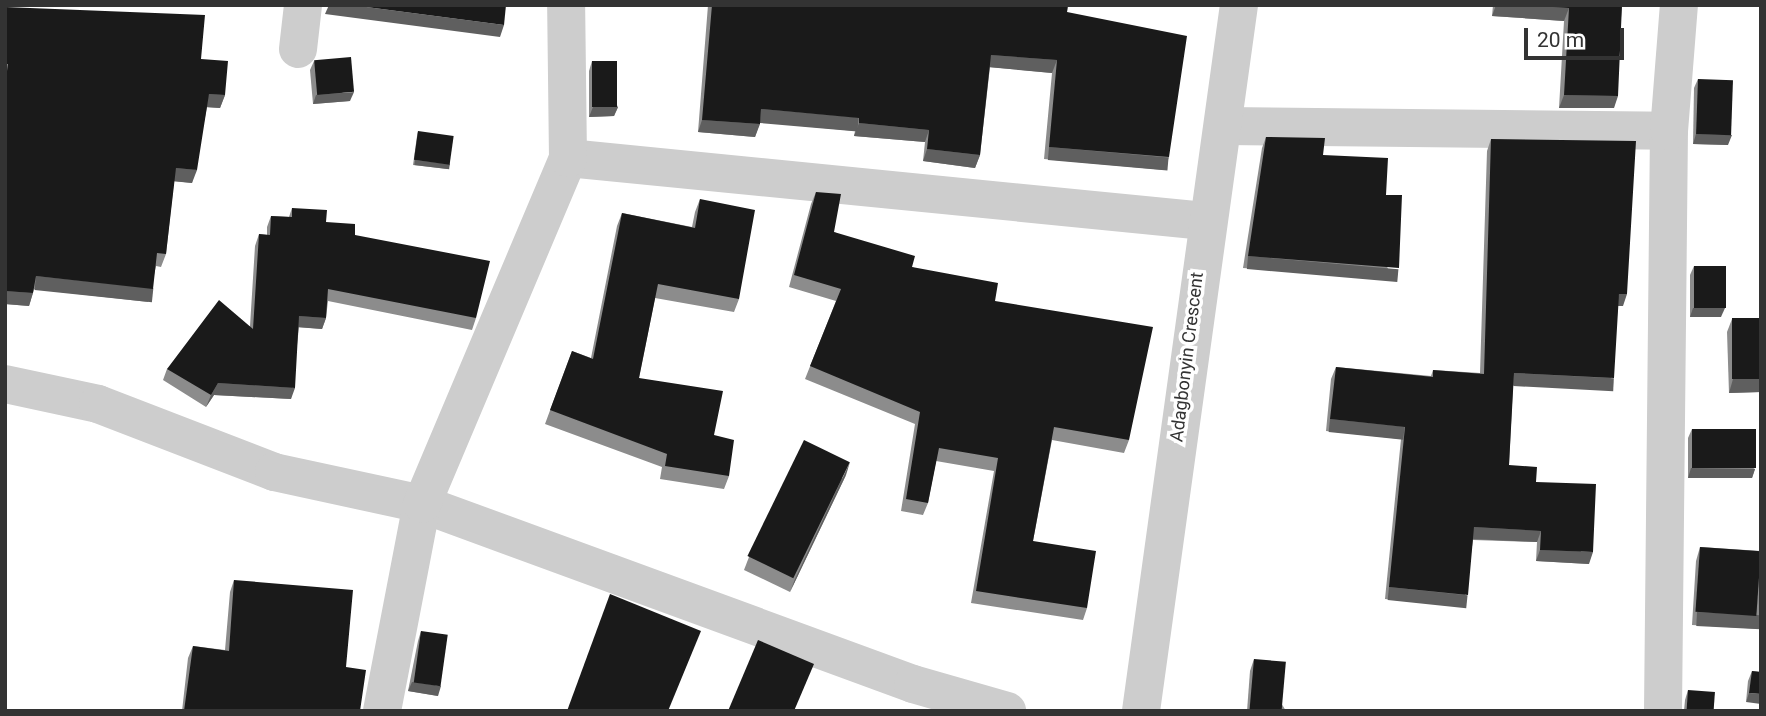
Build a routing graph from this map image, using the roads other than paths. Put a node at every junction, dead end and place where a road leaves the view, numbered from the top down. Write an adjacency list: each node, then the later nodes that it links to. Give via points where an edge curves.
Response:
1 (303, 5): 5 (street)
2 (566, 5): 8 (street)
3 (1239, 5): 6 (street, Adagbonyin Crescent)
4 (1679, 5): 7 (street)
5 (298, 49)
6 (1224, 126): 7 (street); 9 (street, Adagbonyin Crescent)
7 (1669, 131): 15 (street)
8 (568, 158): 9 (street); 11 (street)
9 (1205, 221): 14 (street, Adagbonyin Crescent)
10 (5, 384): 11 (street, via 98,404 274,472)
11 (422, 504): 12 (street); 13 (street, via 913,684)
12 (382, 711)
13 (1007, 711)
14 (1141, 711)
15 (1663, 711)

